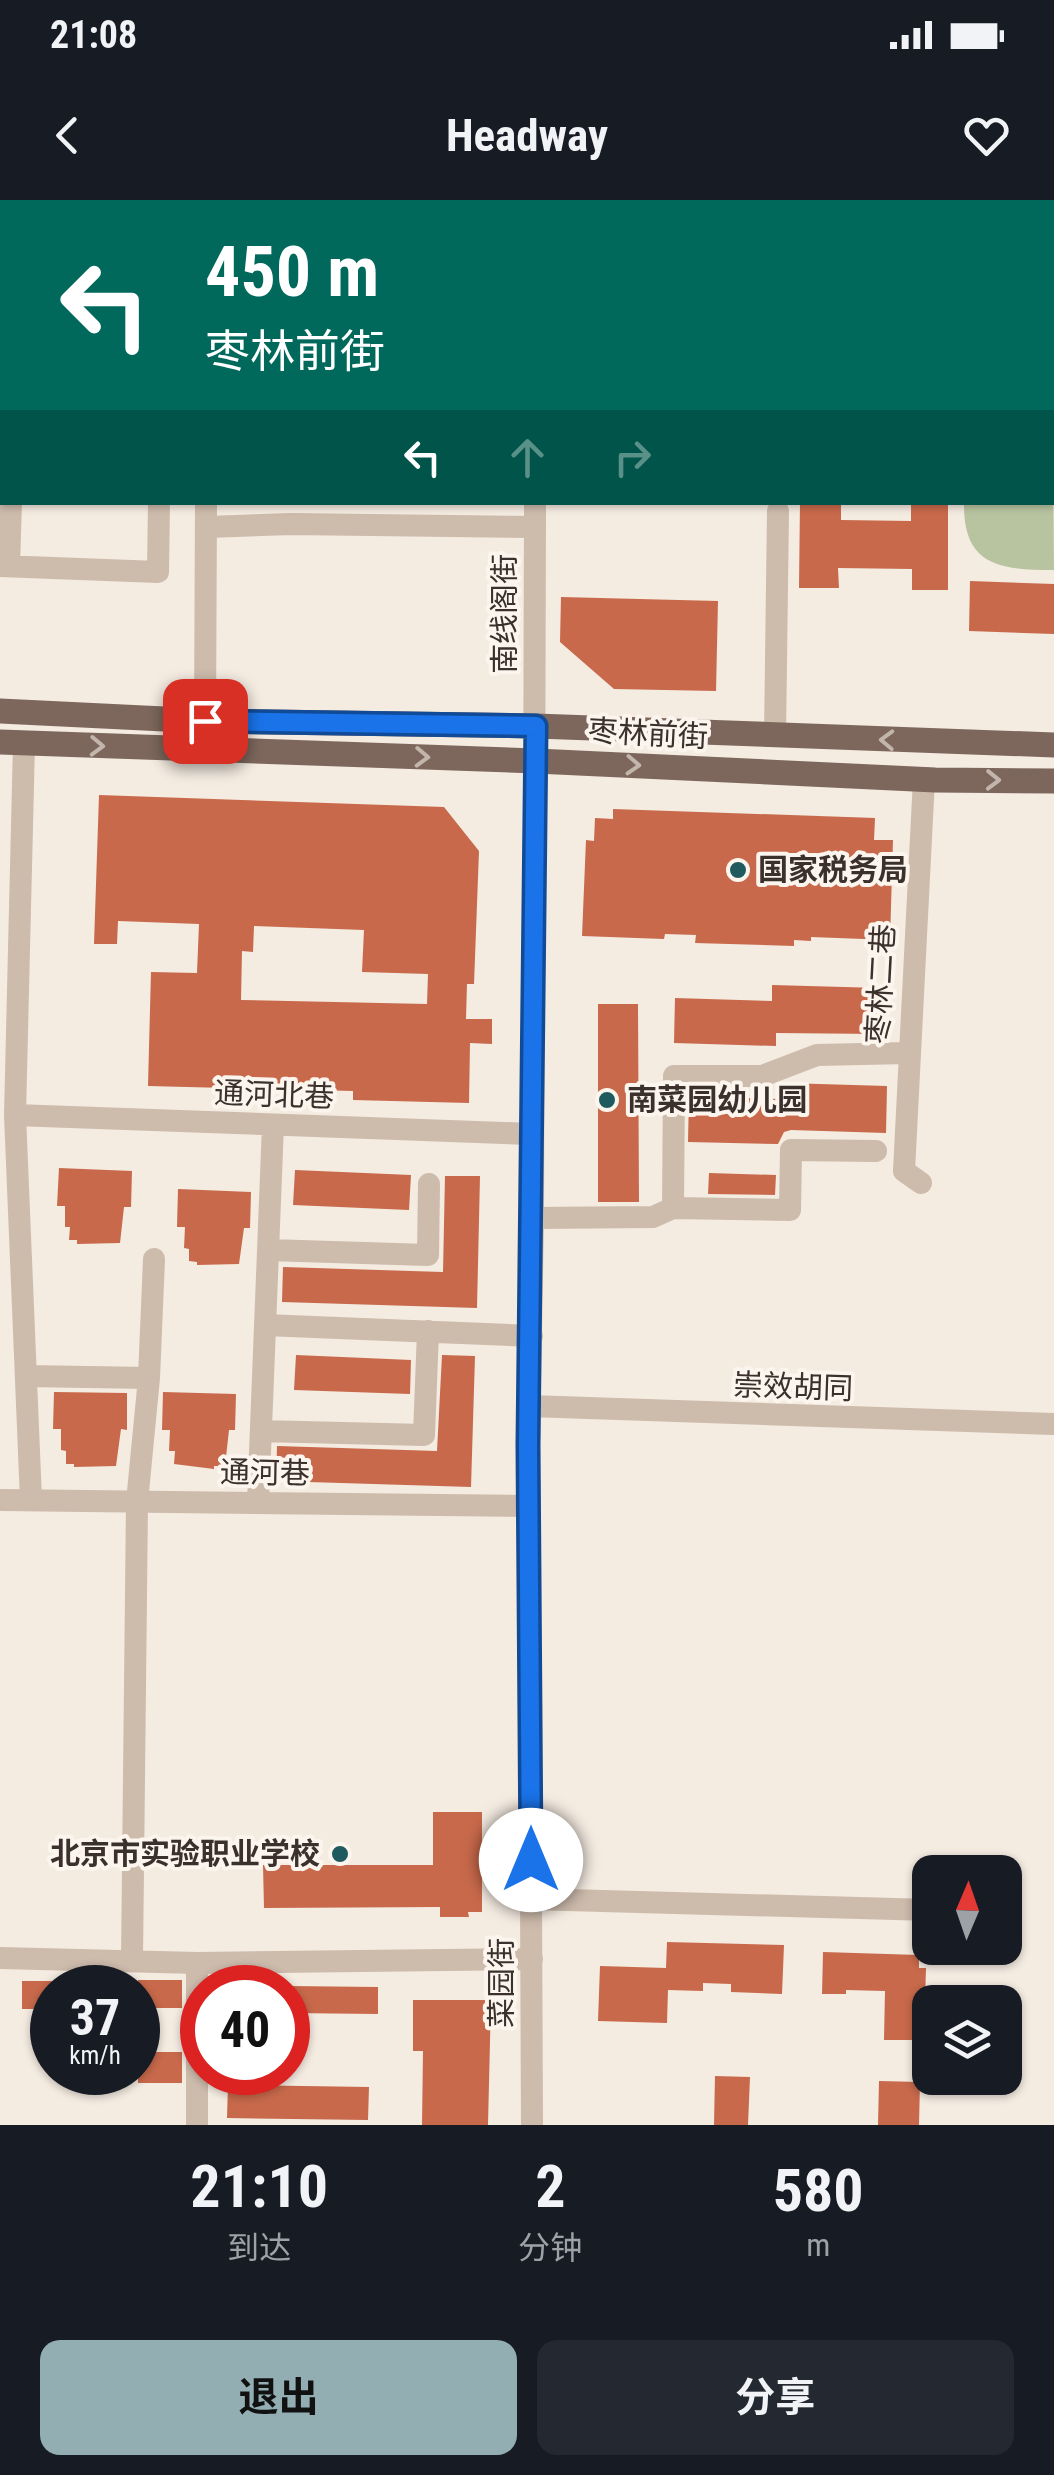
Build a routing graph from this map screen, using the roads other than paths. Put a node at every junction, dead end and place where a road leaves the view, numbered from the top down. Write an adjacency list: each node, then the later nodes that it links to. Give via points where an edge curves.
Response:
1 (11, 505): 8 (street)
2 (159, 505): 8 (street, via 158,572)
3 (206, 505): 6 (street)
4 (534, 505): 7 (street, 南线阁街)
5 (778, 511): 12 (street)
6 (206, 527): 7 (street); 10 (street)
7 (534, 527): 11 (street, 南线阁街)
8 (4, 566)
9 (0, 711): 10 (main road, 枣林前街)
10 (205, 721): 11 (main road, 枣林前街)
11 (536, 726): 12 (main road, 枣林前街); 15 (street, 南线阁街)
12 (775, 736): 14 (main road, 枣林前街, one-way to 12)
13 (12, 742): 15 (main road, 枣林前街, one-way to 15); 19 (street)
14 (1054, 745)
15 (536, 761): 16 (main road, 枣林前街, one-way to 16); 21 (street, 菜园街)
16 (924, 779): 17 (main road, 枣林前街, one-way to 17); 18 (street, 枣林二巷)
17 (1054, 781)
18 (907, 1054): 24 (street, 枣林二巷, via 904,1171); 25 (street, via 817,1055 762,1076 674,1076)
19 (15, 1114): 20 (street, 通河北巷); 32 (street)
20 (273, 1125): 21 (street, 通河北巷); 27 (street)
21 (532, 1134): 26 (street, 菜园街)
22 (876, 1152): 25 (street, via 790,1150 790,1210)
23 (429, 1184): 27 (street, via 428,1255)
24 (920, 1184)
25 (673, 1208): 26 (street, via 654,1218)
26 (533, 1218): 31 (street, 菜园街)
27 (268, 1250): 29 (street)
28 (154, 1258): 33 (street)
29 (265, 1325): 30 (street); 36 (street)
30 (428, 1331): 31 (street); 36 (street, via 424,1436)
31 (532, 1336): 34 (street, 菜园街)
32 (26, 1376): 33 (street); 38 (street)
33 (150, 1378): 39 (street)
34 (530, 1406): 35 (street, 崇效胡同); 41 (street, 菜园街)
35 (1054, 1424)
36 (261, 1432): 40 (street)
37 (0, 1500): 38 (street, 通河巷)
38 (31, 1500): 39 (street, 通河巷)
39 (137, 1502): 40 (street, 通河巷); 46 (street)
40 (258, 1503): 41 (street, 通河巷)
41 (528, 1506): 42 (street, 菜园街)
42 (531, 1899): 43 (street); 45 (street, 菜园街)
43 (912, 1910)
44 (0, 1958): 46 (street)
45 (532, 1959): 47 (street); 49 (street, 菜园街)
46 (132, 1960): 47 (street)
47 (197, 1962): 48 (street)
48 (197, 2125)
49 (532, 2125)

